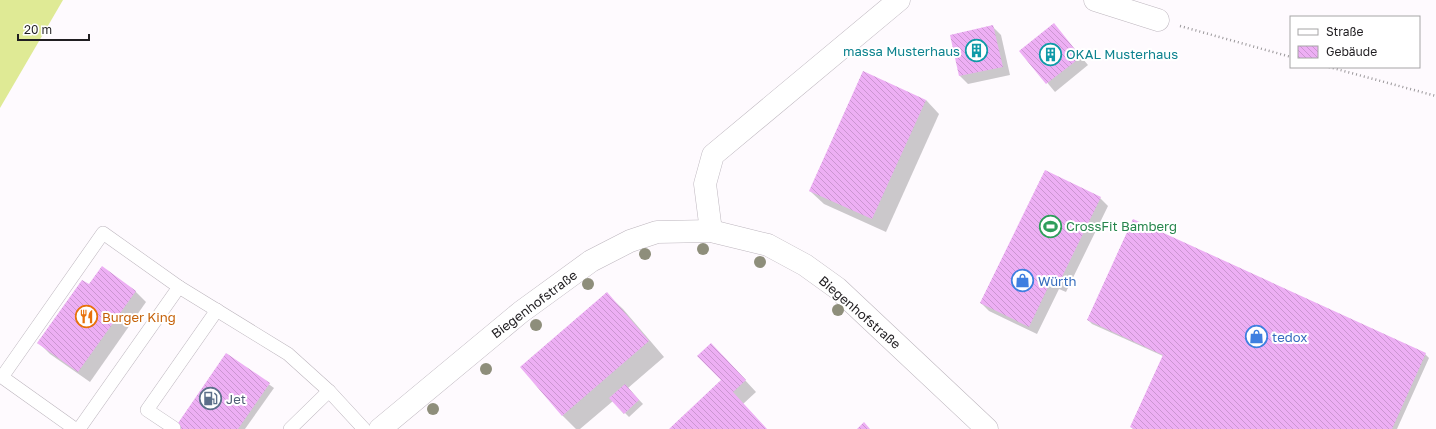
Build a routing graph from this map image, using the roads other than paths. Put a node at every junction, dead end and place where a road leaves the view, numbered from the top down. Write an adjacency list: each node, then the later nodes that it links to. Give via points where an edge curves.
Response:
1 (899, 0): 4 (street, via 713,155 706,184)
2 (1095, 0): 3 (street)
3 (1158, 20)
4 (711, 231): 13 (street, Biegenhofstraße, via 657,232 630,241 591,261 521,312); 14 (street, Biegenhofstraße, via 768,245 805,265 837,288)
5 (179, 287): 6 (lane); 9 (lane, via 104,233 2,377); 10 (lane)
6 (217, 310): 7 (lane, via 288,354); 8 (lane, via 147,410)
7 (329, 391): 11 (lane); 12 (lane)
8 (174, 428)
9 (75, 429)
10 (79, 429)
11 (290, 429)
12 (364, 429)
13 (380, 429)
14 (987, 429)

